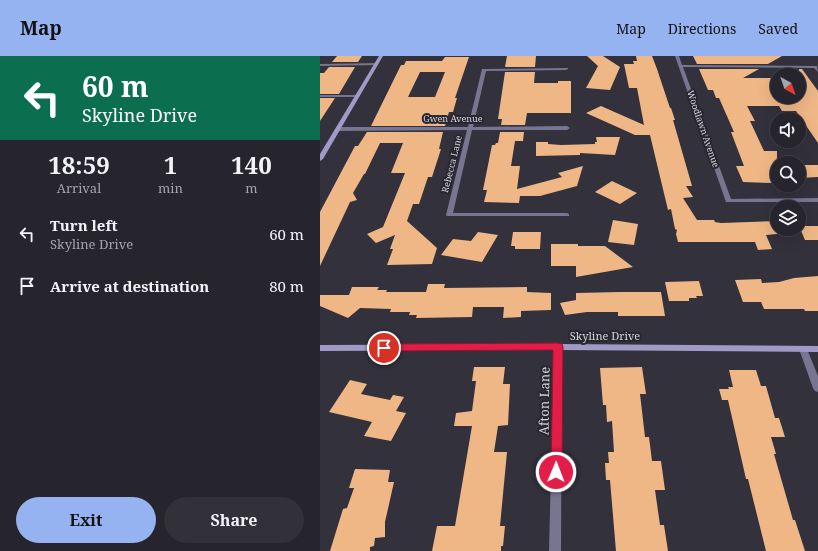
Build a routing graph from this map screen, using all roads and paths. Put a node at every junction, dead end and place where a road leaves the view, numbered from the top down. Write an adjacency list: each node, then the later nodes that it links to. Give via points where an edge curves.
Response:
1 (381, 56): 4 (street)
2 (677, 56): 5 (street, Woodlawn Avenue)
3 (320, 64): 4 (street)
4 (376, 64): 9 (street)
5 (681, 66): 7 (street); 14 (street, Woodlawn Avenue, via 728,202)
6 (566, 69): 11 (street, Rebecca Lane, via 484,70)
7 (816, 69)
8 (320, 96): 9 (street)
9 (358, 96): 10 (street)
10 (339, 128): 11 (street, Gwen Avenue); 13 (street)
11 (471, 128): 12 (street, Gwen Avenue); 15 (street, Rebecca Lane, via 449,215)
12 (567, 128)
13 (320, 159)
14 (818, 200)
15 (567, 215)
16 (558, 347): 17 (street, Skyline Drive); 18 (street, Skyline Drive); 21 (street, Afton Lane)
17 (320, 348)
18 (803, 349): 19 (street, Skyline Drive); 20 (street)
19 (818, 349)
20 (818, 388)
21 (555, 551)

